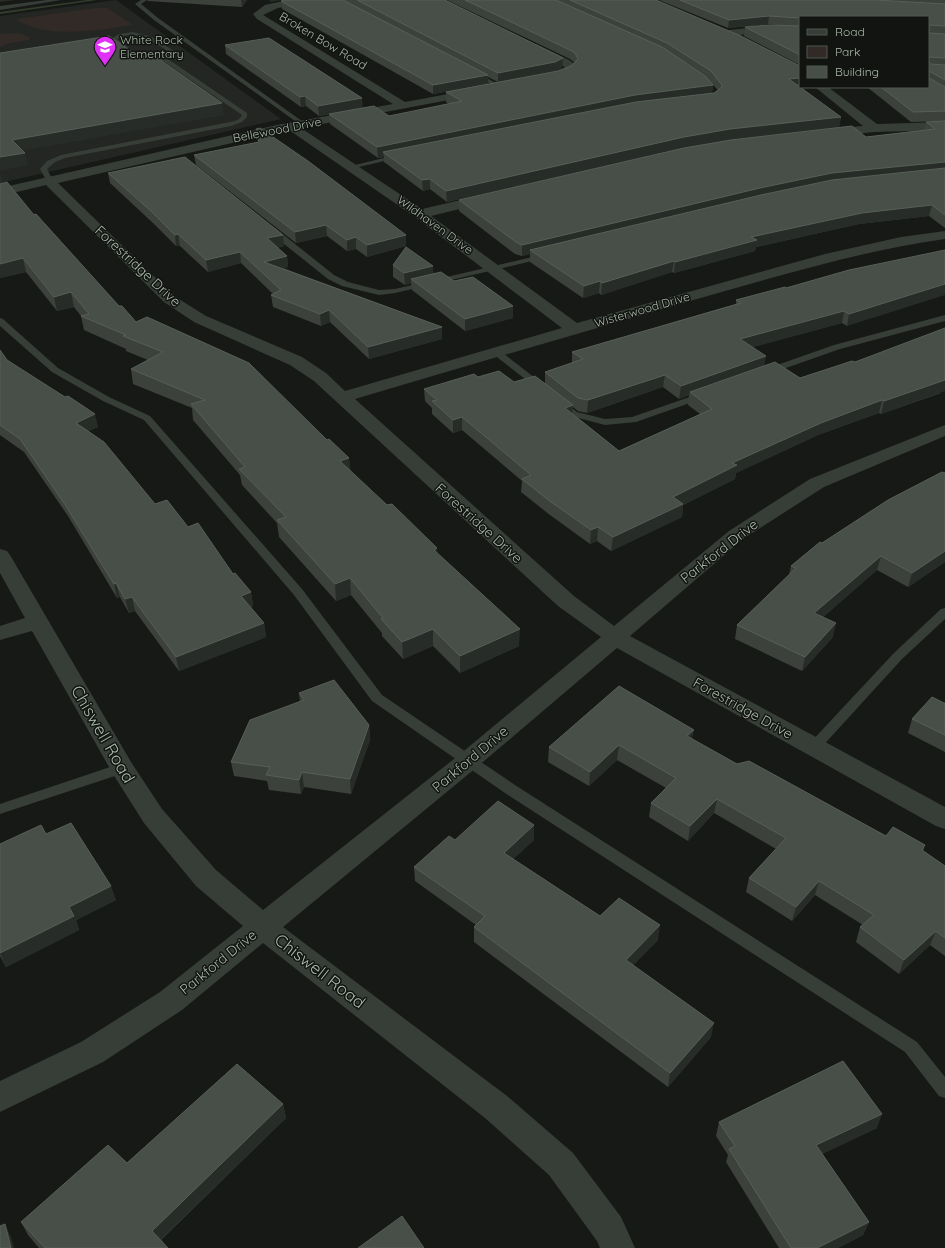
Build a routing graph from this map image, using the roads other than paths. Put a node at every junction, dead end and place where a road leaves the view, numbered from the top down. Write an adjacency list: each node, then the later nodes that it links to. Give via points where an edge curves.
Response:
1 (58, 0): 4 (lane)
2 (144, 0): 17 (lane, via 138,4)
3 (311, 0): 16 (street, Broken Bow Road, via 271,7 261,10 258,14)
4 (0, 8)
5 (799, 31): 7 (street, via 725,31)
6 (523, 41): 12 (street, via 570,65 571,69 566,73)
7 (748, 43)
8 (133, 53): 10 (lane, via 114,39 122,35 147,35 172,52)
9 (139, 58): 10 (lane)
10 (164, 58): 23 (lane, via 245,114 244,117 231,124 63,156 43,169)
11 (466, 69): 14 (lane)
12 (536, 80)
13 (515, 85): 14 (street, Bellewood Drive)
14 (501, 87): 16 (street, Bellewood Drive)
15 (822, 88): 19 (street)
16 (404, 106): 17 (street, Bellewood Drive)
17 (298, 126): 22 (street, Wildhaven Drive); 23 (street, Bellewood Drive)
18 (945, 126): 19 (street)
19 (874, 128): 20 (street)
20 (814, 134)
21 (410, 154): 22 (lane)
22 (350, 167): 26 (street, Wildhaven Drive)
23 (49, 181): 24 (street, Bellewood Drive); 37 (street, Forestridge Drive, via 169,299 206,322 296,361)
24 (0, 192)
25 (498, 196): 26 (street)
26 (420, 214): 30 (street, Wildhaven Drive)
27 (264, 224): 30 (lane, via 331,277 345,284 379,293)
28 (945, 235): 33 (street, Wisterwood Drive, via 901,240 830,257)
29 (555, 253): 30 (lane)
30 (494, 268): 33 (street, Wildhaven Drive)
31 (945, 318): 35 (lane, via 837,347)
32 (0, 321): 45 (lane, via 55,370 147,418 298,592 378,698)
33 (574, 329): 34 (street, Wisterwood Drive)
34 (496, 352): 36 (lane, via 574,414 605,422 633,420); 37 (street, Wisterwood Drive)
35 (757, 376)
36 (713, 392)
37 (343, 397): 43 (street, Forestridge Drive, via 566,601)
38 (945, 430): 43 (street, Parkford Drive, via 817,483 736,535)
39 (0, 555): 41 (street, Chiswell Road)
40 (945, 612): 44 (lane, via 898,656)
41 (38, 622): 42 (street); 46 (street, Chiswell Road)
42 (0, 633)
43 (615, 637): 44 (street, Forestridge Drive); 45 (street, Parkford Drive)
44 (814, 747): 48 (street, Forestridge Drive)
45 (468, 761): 49 (street, Parkford Drive); 50 (lane, via 911,1047)
46 (122, 768): 47 (lane); 49 (street, Chiswell Road, via 153,816 206,878)
47 (0, 809)
48 (945, 819)
49 (263, 927): 51 (street, Parkford Drive, via 171,1001 92,1052); 52 (street, Chiswell Road, via 496,1107 561,1164 609,1229)
50 (945, 1090)
51 (0, 1098)
52 (618, 1248)

